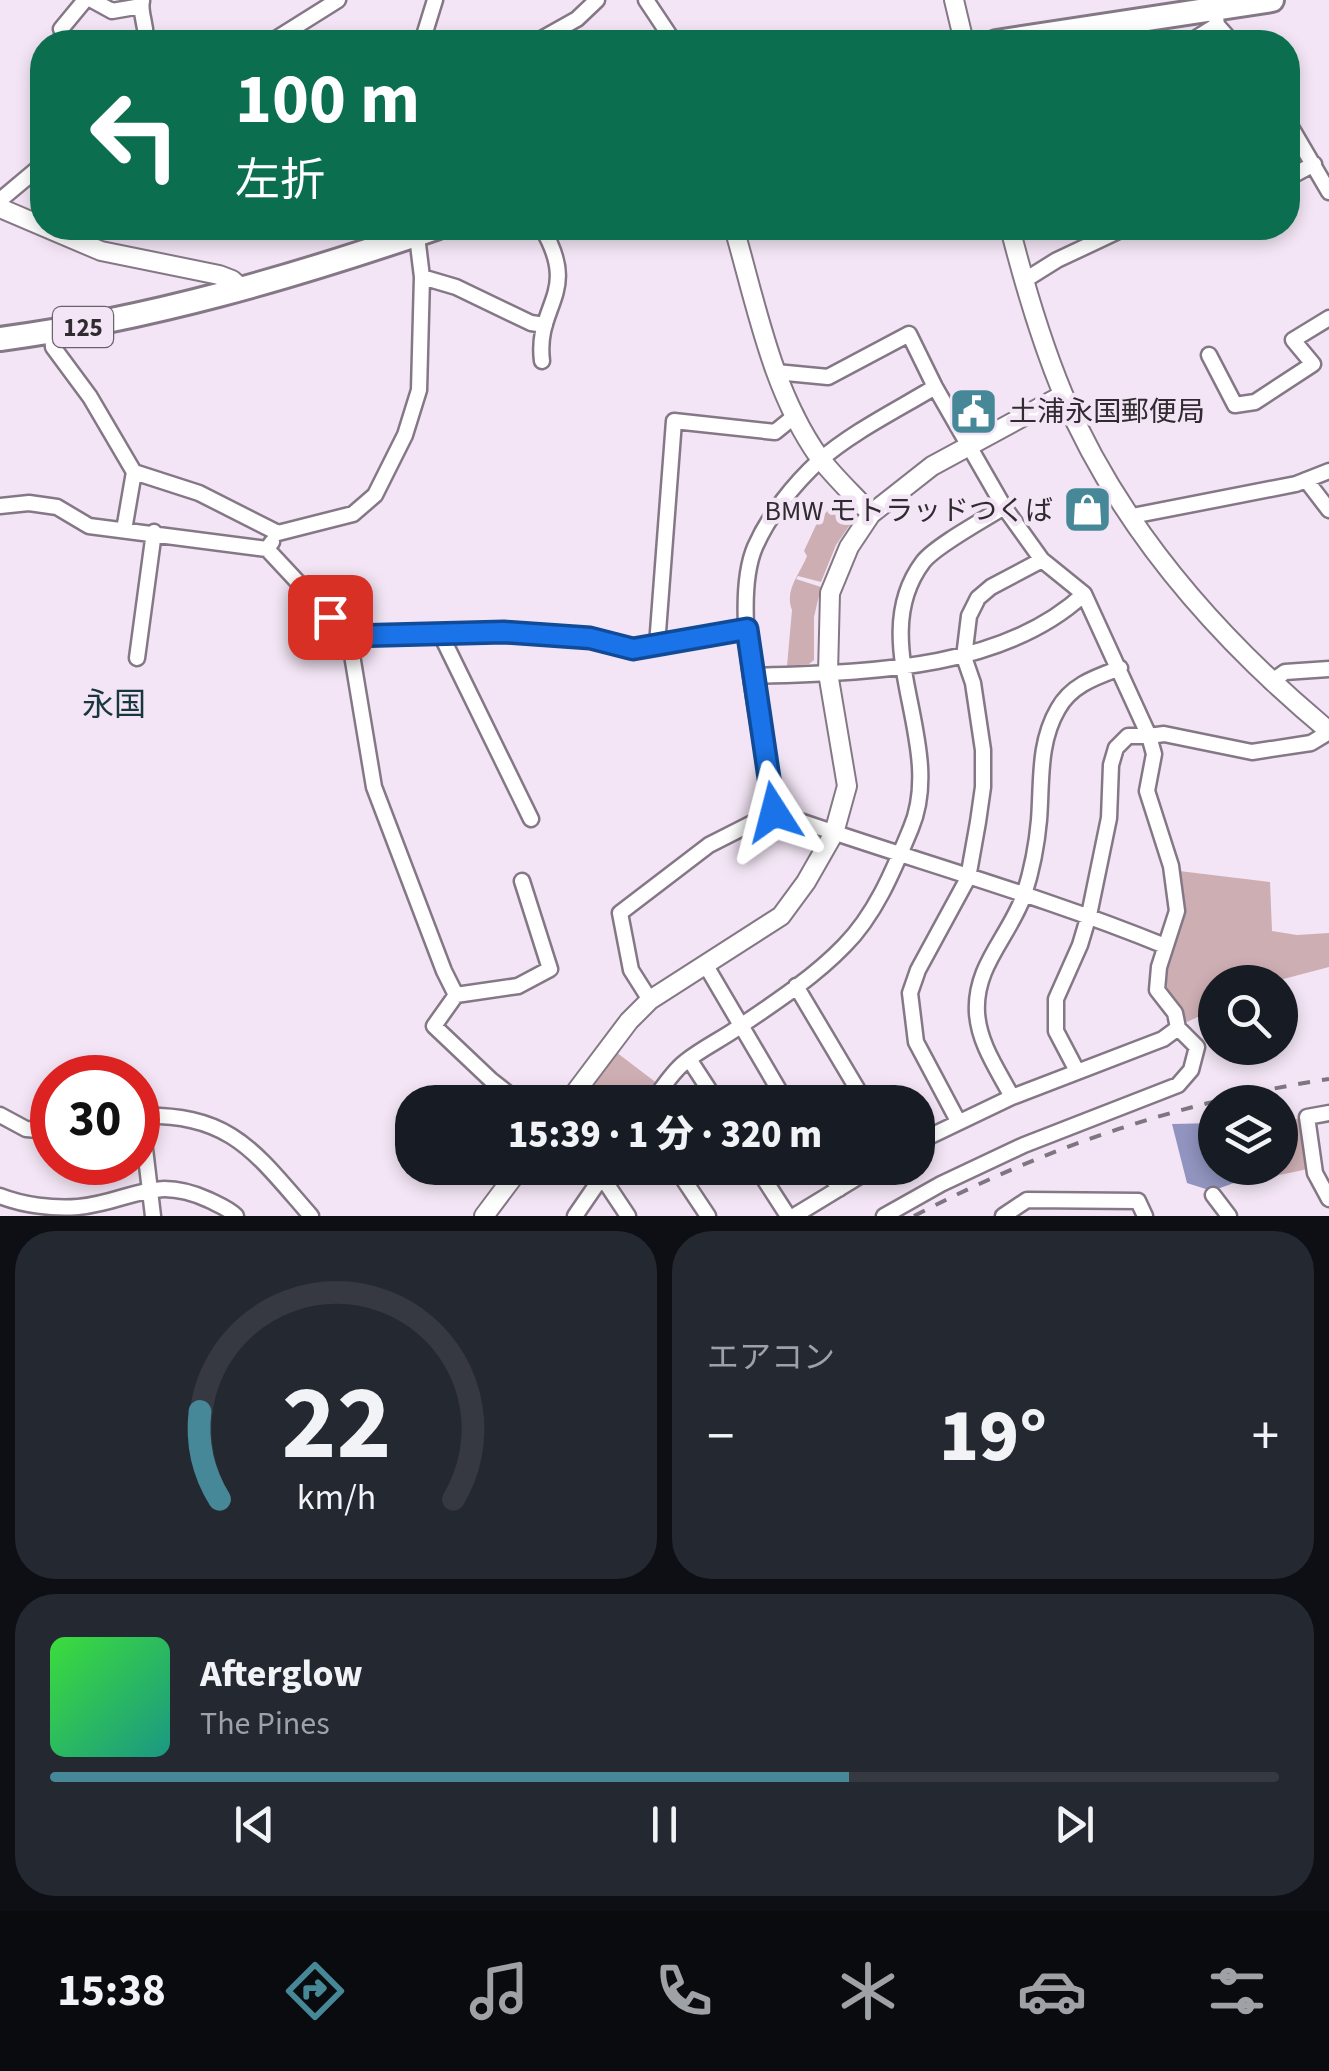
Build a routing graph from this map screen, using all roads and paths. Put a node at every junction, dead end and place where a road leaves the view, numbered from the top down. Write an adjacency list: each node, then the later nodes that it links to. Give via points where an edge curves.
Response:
1 (89, 0): 8 (street, via 112,11); 11 (street)
2 (338, 0): 13 (street)
3 (435, 0): 14 (street)
4 (597, 0): 15 (street)
5 (646, 0): 16 (street)
6 (954, 0): 17 (street)
7 (1262, 1): 10 (highway)
8 (142, 3): 12 (street)
9 (1179, 8): 10 (highway); 18 (highway)
10 (1216, 17): 19 (street); 20 (street)
11 (61, 29)
12 (148, 30)
13 (290, 30)
14 (426, 30)
15 (557, 30)
16 (666, 30)
17 (961, 30)
18 (1061, 30)
19 (1202, 30)
20 (1224, 30)
21 (1300, 141): 22 (street)
22 (1314, 164): 23 (street); 25 (street)
23 (1300, 172)
24 (30, 176): 26 (street)
25 (1329, 192)
26 (0, 200)
27 (0, 208): 28 (street)
28 (30, 221)
29 (75, 240): 36 (street)
30 (398, 240): 39 (highway, 125)
31 (423, 240): 37 (street)
32 (549, 240): 42 (street, via 560,286)
33 (738, 240): 47 (street)
34 (1013, 240): 38 (street)
35 (1099, 240): 38 (street)
36 (193, 269): 39 (street); 40 (street)
37 (422, 278): 42 (street); 63 (street, via 419,390 374,495 353,514)
38 (1025, 280): 49 (street)
39 (243, 290): 40 (highway, 125)
40 (198, 301): 43 (highway, 125)
41 (1329, 318): 45 (street, via 1293,340 1313,364 1254,402 1235,405)
42 (545, 325): 46 (street)
43 (52, 332): 44 (highway, 125); 54 (street, via 53,347)
44 (5, 333)
45 (1209, 355)
46 (542, 361)
47 (776, 372): 48 (street, via 828,377 910,334); 50 (street)
48 (935, 387): 51 (street); 52 (street)
49 (1064, 394): 51 (street); 60 (street)
50 (796, 415): 52 (street); 70 (street, via 775,432 674,422)
51 (968, 446): 57 (street); 59 (street)
52 (821, 460): 59 (street); 67 (street, via 788,494 754,548)
53 (1329, 471): 55 (street)
54 (134, 472): 61 (street); 63 (street, via 199,494)
55 (1306, 480): 58 (street); 60 (street)
56 (0, 506): 61 (street, via 57,507 89,526)
57 (1004, 507): 65 (street); 73 (street, via 924,560 907,594)
58 (1329, 510)
59 (871, 514): 76 (street, via 830,593)
60 (1132, 516): 78 (street, via 1174,577)
61 (124, 530): 62 (street)
62 (154, 532): 64 (street); 72 (street)
63 (278, 533): 64 (street)
64 (268, 549): 69 (street)
65 (1042, 560): 66 (street); 71 (street, via 978,598 968,616)
66 (1084, 594): 71 (street, via 1036,631); 74 (street)
67 (747, 629): 70 (street); 77 (street)
68 (440, 633): 69 (street); 70 (street, via 590,638 633,649); 82 (street)
69 (349, 636): 92 (street, via 374,787)
70 (658, 645)
71 (964, 656): 73 (street); 85 (street, via 974,683 983,787)
72 (137, 658)
73 (902, 664): 76 (street); 84 (street, via 919,741 919,800)
74 (1120, 668): 80 (street); 87 (street, via 1082,683 1059,706 1047,732)
75 (1329, 669): 78 (street, via 1285,672)
76 (828, 674): 77 (street); 83 (street, via 848,786)
77 (753, 676): 81 (street)
78 (1271, 682): 79 (street)
79 (1329, 732): 80 (street, via 1311,743 1252,752)
80 (1149, 736): 88 (street, via 1128,736 1116,748); 89 (street, via 1154,754 1147,791 1171,866 1177,911)
81 (774, 812): 83 (street); 93 (street, via 710,846 620,913 632,970)
82 (531, 819)
83 (834, 833): 84 (street); 90 (street, via 781,916)
84 (898, 855): 85 (street); 91 (street, via 846,944)
85 (968, 878): 87 (street); 108 (street, via 910,993 916,1042)
86 (522, 881): 92 (street, via 550,969 518,986)
87 (1024, 896): 88 (street); 104 (street, via 984,968 978,993 982,1040)
88 (1089, 915): 89 (street); 97 (street, via 1056,999 1056,1031)
89 (1164, 946): 95 (street, via 1157,990)
90 (705, 964): 93 (street); 94 (street)
91 (796, 986): 94 (street); 103 (street)
92 (456, 995): 98 (street, via 434,1026)
93 (650, 1000): 99 (street)
94 (740, 1027): 96 (street); 102 (street)
95 (1178, 1028): 97 (street); 132 (street, via 1197,1047 1178,1086 1024,1145)
96 (689, 1059): 100 (street); 101 (street)
97 (1078, 1071): 104 (street)
98 (497, 1085)
99 (581, 1085)
100 (667, 1085)
101 (705, 1085)
102 (776, 1085)
103 (854, 1085)
104 (1012, 1097): 108 (street)
105 (1329, 1114): 123 (street, via 1307,1117 1315,1173)
106 (0, 1115): 109 (street)
107 (160, 1115): 126 (street, via 228,1132 256,1153)
108 (958, 1121): 110 (street)
109 (30, 1129)
110 (935, 1133)
111 (151, 1185): 119 (street)
112 (507, 1185): 127 (street)
113 (594, 1185): 128 (street)
114 (611, 1185): 129 (street)
115 (687, 1185): 130 (street)
116 (769, 1185): 131 (street)
117 (837, 1185): 120 (street)
118 (844, 1185): 120 (street)
119 (152, 1188): 121 (street, via 80,1207); 124 (street); 125 (street, via 189,1191)
120 (839, 1188): 131 (street)
121 (0, 1196)
122 (1214, 1196): 135 (street)
123 (1329, 1200)
124 (152, 1216)
125 (236, 1216)
126 (311, 1216)
127 (484, 1216)
128 (575, 1216)
129 (628, 1216)
130 (708, 1216)
131 (791, 1216)
132 (884, 1216)
133 (1003, 1216): 134 (street, via 1027,1200 1138,1201)
134 (1146, 1216)
135 (1230, 1216)

